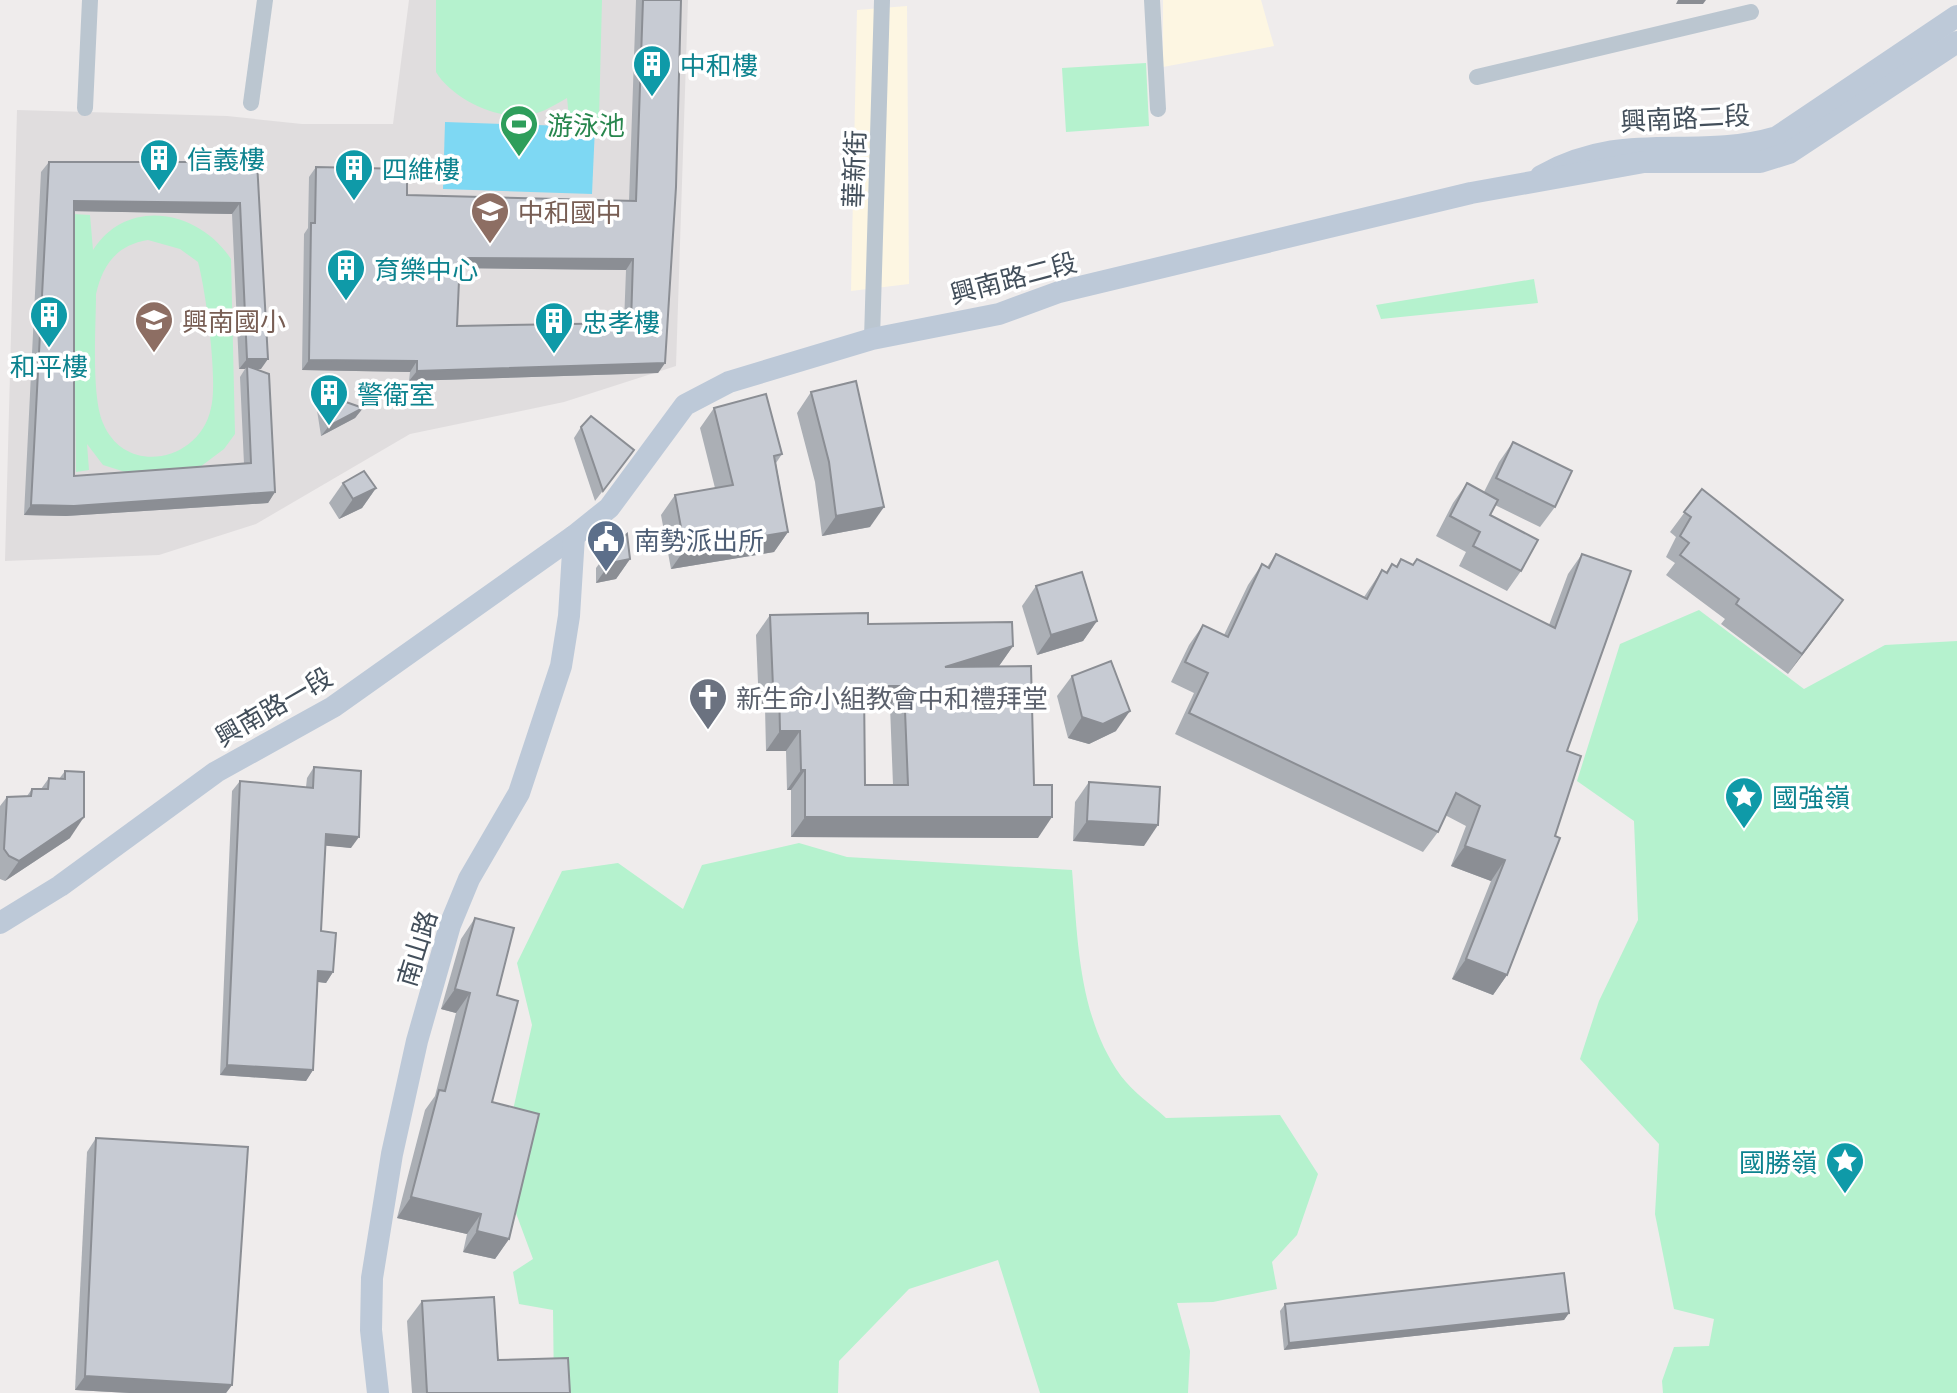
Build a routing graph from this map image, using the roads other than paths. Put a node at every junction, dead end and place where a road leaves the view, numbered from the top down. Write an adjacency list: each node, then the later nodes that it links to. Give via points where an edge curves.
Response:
1 (90, 0): 10 (street)
2 (265, 0): 9 (street)
3 (882, 0): 13 (street, 華新街)
4 (1152, 0): 11 (street)
5 (1751, 12): 8 (street)
6 (1957, 16): 12 (street, 興南路二段, via 1777,137 1738,145 1614,148 1572,159)
7 (1957, 42): 12 (street, 興南路二段, via 1789,153 1760,162 1644,162)
8 (1477, 77)
9 (251, 103)
10 (85, 108)
11 (1158, 109)
12 (1529, 183): 13 (street, 興南路二段, via 1059,292 999,314)
13 (872, 339): 14 (street, 興南路二段, via 729,382 685,405 609,508)
14 (574, 536): 15 (street, 興南路一段, via 333,707 216,772 60,886); 16 (street, 南山路, via 561,666 519,793 469,879 450,925 417,1041 372,1278)
15 (0, 923)
16 (378, 1393)

